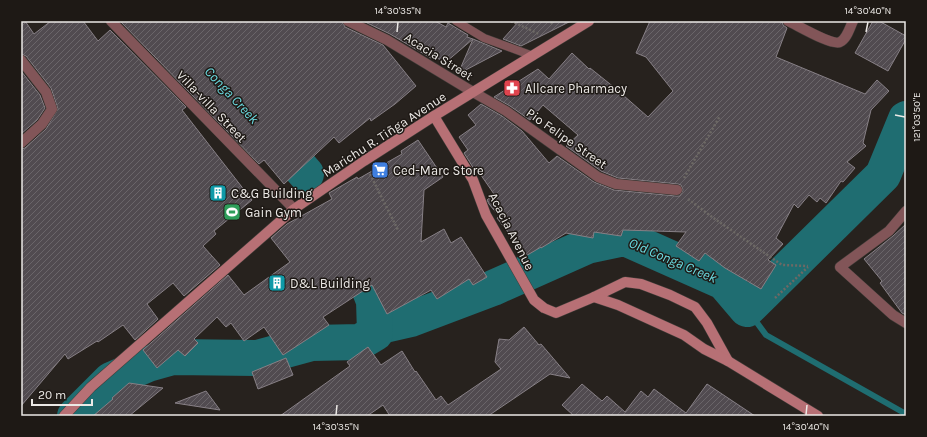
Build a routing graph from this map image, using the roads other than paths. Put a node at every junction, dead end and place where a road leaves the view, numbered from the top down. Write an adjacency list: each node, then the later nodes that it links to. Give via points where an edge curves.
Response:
1 (111, 21): 13 (street, Villa-villa Street)
2 (348, 21): 9 (street, Acacia Street, via 388,40)
3 (456, 21): 7 (lane, via 484,38)
4 (589, 21): 7 (street, Marichu R. Tiñga Avenue)
5 (788, 21): 6 (street, via 836,43 841,42 846,36)
6 (853, 21)
7 (533, 56): 9 (street, Marichu R. Tiñga Avenue)
8 (21, 60): 11 (street, via 46,92 52,109 42,124)
9 (473, 92): 10 (street, Marichu R. Tiñga Avenue); 12 (street, Pio Felipe Street, via 506,111 598,177 616,184)
10 (434, 116): 13 (street, Marichu R. Tiñga Avenue); 15 (street, Acacia Avenue, via 473,180 486,215 534,300 556,313)
11 (21, 143)
12 (676, 190)
13 (294, 209): 18 (street, Marichu R. Tiñga Avenue, via 91,387)
14 (906, 211): 16 (street, via 889,231 840,267 893,315)
15 (594, 297): 17 (street, Acacia Avenue, via 684,335); 17 (street, Acacia Avenue, via 626,282 641,284 670,295 695,307)
16 (906, 323)
17 (728, 361): 19 (street, Acacia Avenue)
18 (64, 416)
19 (818, 416)

